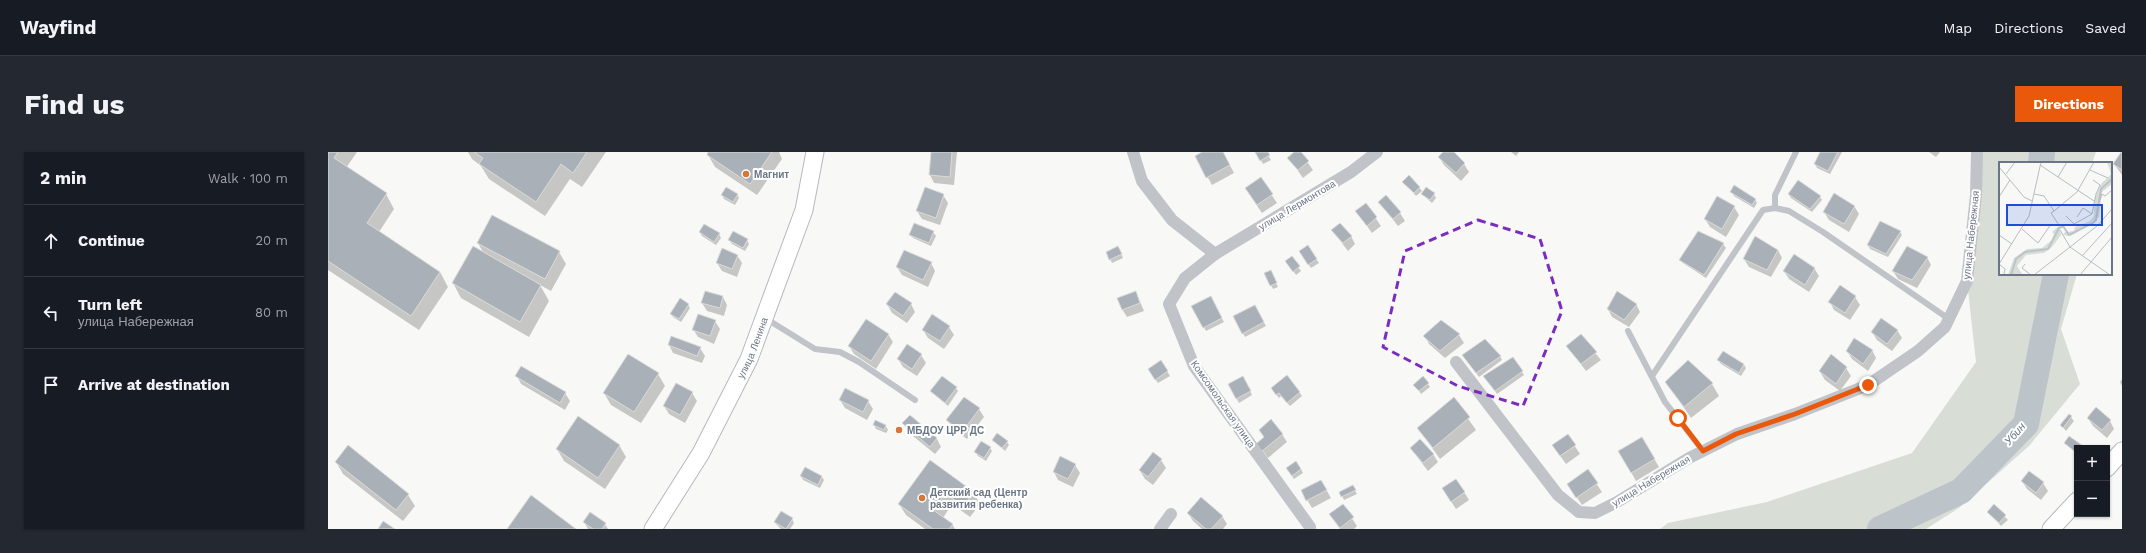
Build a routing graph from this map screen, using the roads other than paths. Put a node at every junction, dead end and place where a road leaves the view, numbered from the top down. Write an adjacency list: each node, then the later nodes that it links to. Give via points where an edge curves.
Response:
1 (815, 152): 8 (street, улица Ленина, via 804,210)
2 (1133, 152): 7 (street, via 1142,181 1172,220)
3 (1377, 152): 7 (street, улица Лермонтова, via 1351,172)
4 (1796, 152): 6 (lane, via 1774,195)
5 (1977, 152): 9 (street, улица Набережная, via 1976,195 1967,281)
6 (1774, 208): 9 (lane, via 1789,211 1823,232); 12 (lane, via 1763,210)
7 (1215, 254): 19 (street, Комсомольская улица, via 1185,278 1169,304 1194,366)
8 (764, 317): 13 (lane, via 816,349 840,352 859,362); 20 (street, улица Ленина, via 749,359 701,453)
9 (1949, 319): 14 (street, улица Набережная, via 1945,327 1918,351 1868,385 1736,434)
10 (1628, 331): 12 (lane)
11 (1456, 362): 14 (street, улица Набережная, via 1558,495 1579,512 1595,513)
12 (1652, 376): 14 (lane, via 1665,402)
13 (915, 400)
14 (1703, 451)
15 (2122, 451): 16 (street)
16 (2110, 465)
17 (2074, 504): 22 (street)
18 (1171, 514): 21 (street)
19 (1310, 527)
20 (653, 529)
21 (1160, 529)
22 (2051, 529)

